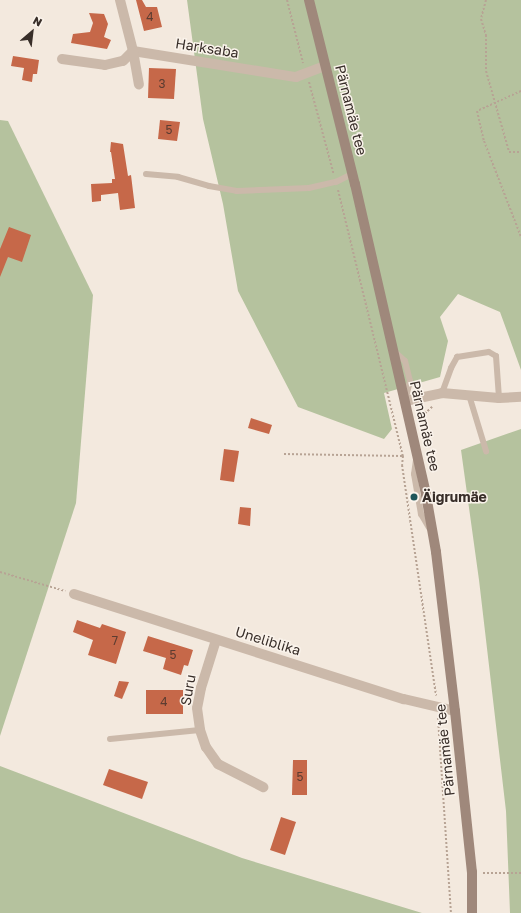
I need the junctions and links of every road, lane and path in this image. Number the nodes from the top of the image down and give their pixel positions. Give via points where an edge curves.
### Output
1 (120, 0) edge
2 (287, 0) edge
3 (309, 0) edge
4 (486, 0) edge
5 (133, 51) junction
6 (62, 59) dead end
7 (325, 66) junction
8 (306, 74) junction
9 (140, 84) dead end
10 (521, 91) edge
11 (495, 102) junction
12 (521, 152) edge
13 (146, 174) dead end
14 (352, 174) junction
15 (336, 182) junction
16 (521, 237) edge
17 (442, 393) junction
18 (469, 395) junction
19 (521, 397) edge
20 (499, 398) junction
21 (405, 401) junction
22 (433, 406) dead end
23 (411, 424) junction
24 (396, 427) junction
25 (486, 451) dead end
26 (284, 454) dead end
27 (418, 455) junction
28 (403, 456) junction
29 (0, 572) edge
30 (74, 594) joint
31 (216, 640) junction
32 (437, 706) junction
33 (455, 711) junction
34 (200, 730) junction
35 (110, 739) dead end
36 (263, 787) dead end
37 (472, 872) junction
38 (521, 873) edge
39 (451, 913) edge
40 (472, 913) edge

1 - 5 street
2 - 8 path
3 - 7 main road, Pärnamäe tee
4 - 11 path via 481,18 486,35 486,71
5 - 6 street via 123,61 105,65
5 - 8 street, Harksaba via 296,77
5 - 9 street
7 - 8 street, Harksaba
7 - 14 main road, Pärnamäe tee
8 - 15 path
10 - 11 path
11 - 12 path via 509,152
11 - 16 path via 477,111 484,141
13 - 15 lane via 178,178 236,191 309,188
14 - 15 lane
14 - 21 main road, Pärnamäe tee
15 - 24 path
17 - 18 street
17 - 20 lane via 457,357 489,352 496,356
17 - 21 street
18 - 20 street
18 - 25 lane
19 - 20 street
21 - 23 main road, Pärnamäe tee
22 - 23 path
23 - 24 path
23 - 27 main road, Pärnamäe tee
24 - 28 path
26 - 28 path
27 - 28 path
27 - 33 main road, Pärnamäe tee via 433,534
28 - 32 path via 402,465
29 - 30 path
30 - 31 street, Uneliblika
31 - 32 street, Uneliblika via 404,699
31 - 34 street, Suru via 201,688 198,708
32 - 33 street, Uneliblika
32 - 39 path
33 - 37 main road, Pärnamäe tee
34 - 35 lane
34 - 36 street, Suru via 206,747 218,764
37 - 38 path
37 - 40 main road, Pärnamäe tee

